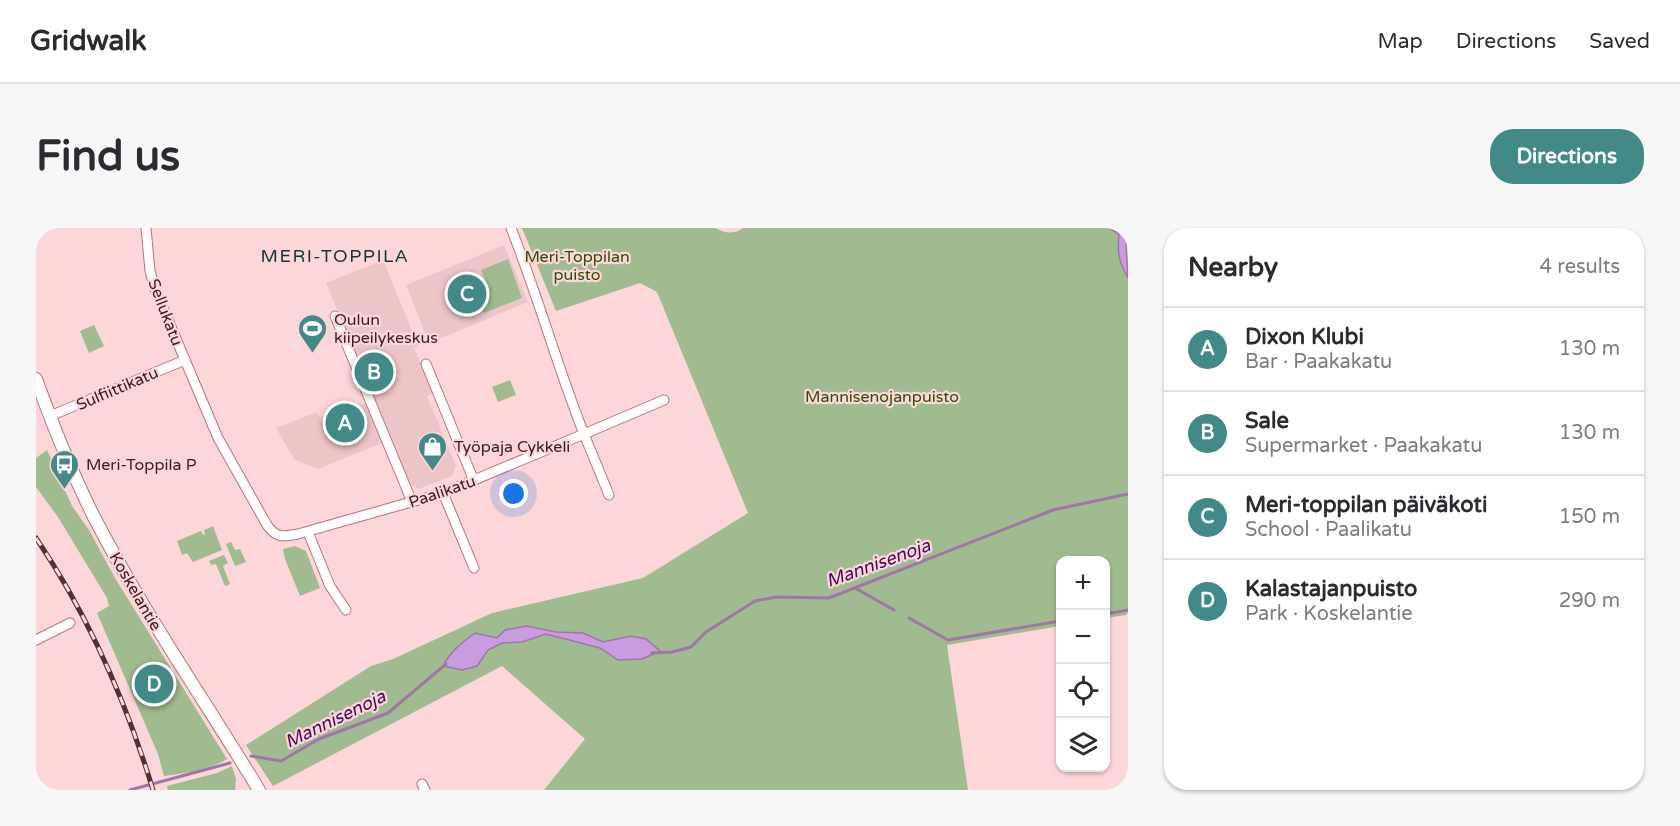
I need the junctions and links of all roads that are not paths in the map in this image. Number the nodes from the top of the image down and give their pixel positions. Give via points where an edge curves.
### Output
1 (147, 228) edge
2 (510, 228) edge
3 (335, 316) dead end
4 (185, 360) junction
5 (426, 364) dead end
6 (36, 379) edge
7 (664, 400) dead end
8 (50, 416) junction
9 (584, 434) junction
10 (474, 481) junction
11 (443, 493) junction
12 (609, 495) dead end
13 (412, 502) junction
14 (308, 532) junction
15 (474, 568) dead end
16 (346, 610) dead end
17 (70, 623) dead end
18 (36, 640) edge
19 (259, 790) edge

1 - 4 street, Sellukatu via 155,289
2 - 9 street
3 - 13 street
4 - 8 street, Sulfiittikatu
4 - 14 street, Paalikatu via 218,438 267,525 276,536
5 - 10 street
6 - 8 main road, Koskelantie
7 - 9 street, Paalikatu
8 - 19 main road, Koskelantie via 112,551
9 - 10 street, Paalikatu
9 - 12 street
10 - 11 street, Paalikatu
11 - 13 street, Paalikatu
11 - 15 street
13 - 14 street, Paalikatu
14 - 16 street via 330,586
17 - 18 street

